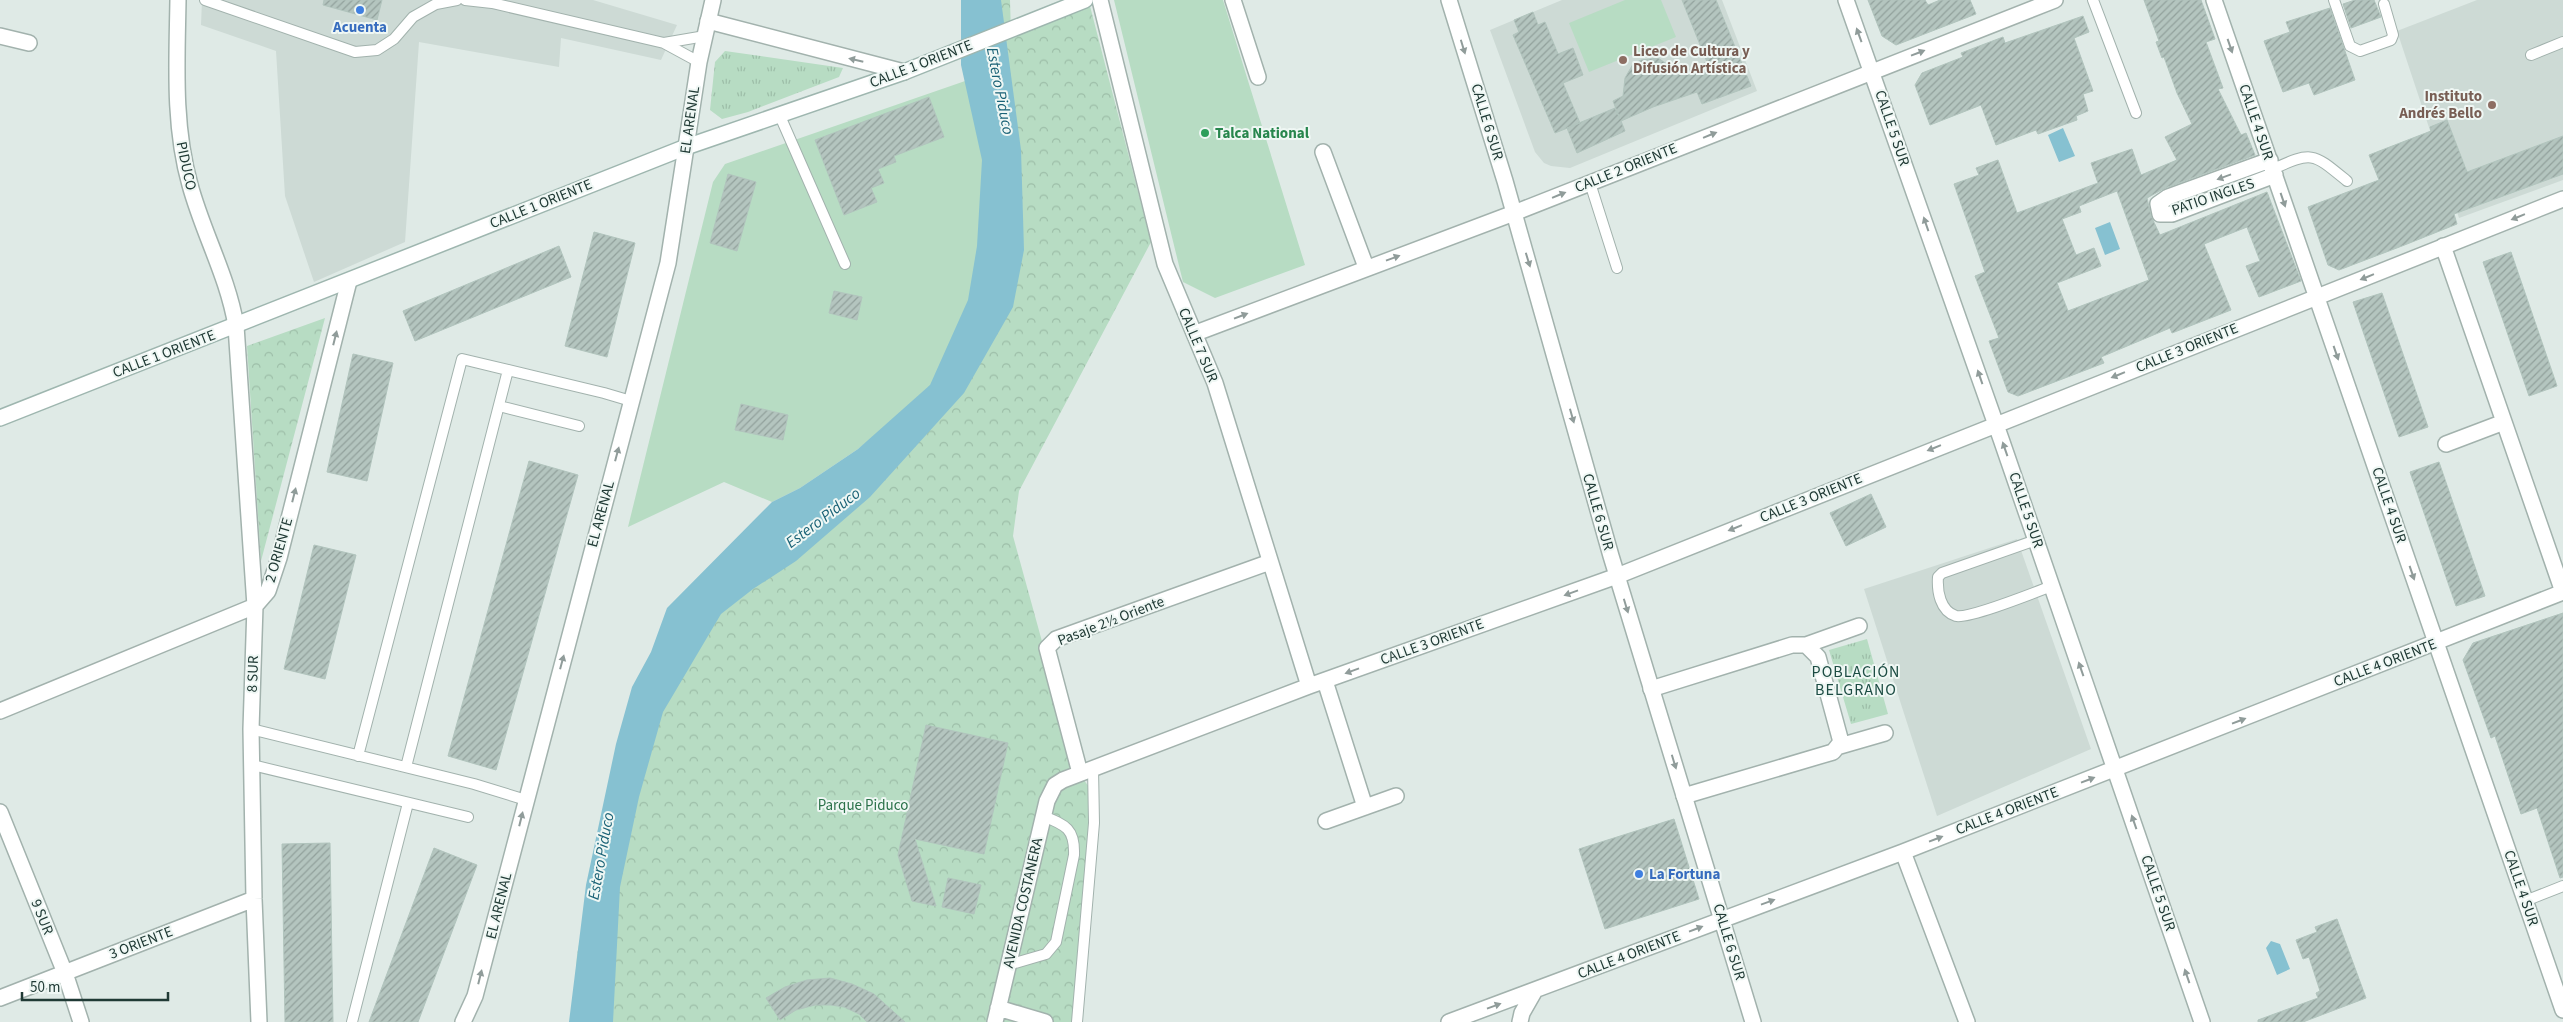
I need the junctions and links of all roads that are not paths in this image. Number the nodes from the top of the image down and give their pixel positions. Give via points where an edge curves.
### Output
1 (178, 0) edge
2 (205, 0) edge
3 (457, 0) edge
4 (465, 0) edge
5 (713, 0) edge
6 (1085, 0) edge
7 (1100, 0) edge
8 (1233, 0) edge
9 (1449, 0) edge
10 (1846, 0) edge
11 (2094, 0) edge
12 (2214, 0) edge
13 (2334, 0) edge
14 (2049, 1) edge
15 (2384, 4) dead end
16 (706, 28) junction
17 (0, 36) edge
18 (2563, 42) edge
19 (29, 43) dead end
20 (664, 43) junction
21 (2531, 55) dead end
22 (699, 62) junction
23 (1872, 70) junction
24 (904, 72) junction
25 (1258, 77) dead end
26 (2136, 113) dead end
27 (780, 116) junction
28 (686, 147) junction
29 (1323, 152) dead end
30 (2272, 168) junction
31 (2347, 181) dead end
32 (1590, 183) junction
33 (2563, 199) edge
34 (1514, 213) junction
35 (2443, 246) junction
36 (845, 264) dead end
37 (1366, 267) junction
38 (1617, 268) dead end
39 (349, 281) junction
40 (2316, 296) junction
41 (236, 326) junction
42 (1196, 333) junction
43 (508, 370) junction
44 (631, 402) junction
45 (499, 406) junction
46 (0, 418) edge
47 (2504, 422) junction
48 (1996, 424) junction
49 (579, 426) dead end
50 (2446, 444) dead end
51 (2036, 540) junction
52 (1270, 562) junction
53 (1617, 576) junction
54 (2052, 586) junction
55 (2563, 592) edge
56 (255, 606) junction
57 (1858, 626) dead end
58 (2436, 643) junction
59 (1806, 644) junction
60 (1325, 681) junction
61 (1309, 686) junction
62 (1651, 689) junction
63 (0, 711) edge
64 (251, 729) junction
65 (1885, 733) dead end
66 (1840, 746) junction
67 (358, 756) junction
68 (252, 764) junction
69 (406, 767) junction
70 (2116, 769) junction
71 (1087, 771) junction
72 (1054, 786) joint
73 (1396, 796) dead end
74 (1684, 796) junction
75 (526, 800) junction
76 (408, 803) junction
77 (1365, 807) junction
78 (0, 812) edge
79 (1043, 816) junction
80 (468, 817) dead end
81 (1326, 822) dead end
82 (1903, 852) junction
83 (2563, 886) edge
84 (254, 899) junction
85 (2525, 901) junction
86 (1722, 919) junction
87 (1008, 965) junction
88 (65, 973) junction
89 (1534, 992) junction
90 (0, 998) edge
91 (2563, 1010) edge
92 (997, 1015) edge
93 (81, 1022) edge
94 (260, 1022) edge
95 (352, 1022) edge
96 (463, 1022) edge
97 (1044, 1022) edge
98 (1077, 1022) edge
99 (1449, 1022) edge
100 (1520, 1022) edge
101 (1754, 1022) edge
102 (1967, 1022) edge
103 (2202, 1022) edge

1 - 41 street, PIDUCO via 176,91 180,138 189,184 226,287
2 - 3 lane via 355,52 377,50 394,39 413,17 436,4
4 - 20 lane
5 - 16 street, EL ARENAL
6 - 24 street, CALLE 1 ORIENTE
7 - 42 street, CALLE 7 SUR via 1165,264
8 - 25 street
9 -> 34 street, CALLE 6 SUR
23 -> 10 street, CALLE 5 SUR
11 - 26 lane
12 -> 30 street, CALLE 4 SUR
13 - 15 lane via 2350,46 2360,51 2391,40 2393,36
23 -> 14 street, CALLE 2 ORIENTE
16 - 20 lane
16 - 22 street, EL ARENAL
24 -> 16 street
17 - 19 street
18 - 21 lane
20 - 22 lane
22 - 28 street, EL ARENAL
32 -> 23 street, CALLE 2 ORIENTE
48 -> 23 street, CALLE 5 SUR
24 - 27 street, CALLE 1 ORIENTE
27 - 28 street, CALLE 1 ORIENTE
27 - 36 lane
28 - 39 street, CALLE 1 ORIENTE
28 - 44 street, EL ARENAL via 668,263
29 - 37 street
30 -> 30 street, PATIO INGLES via 2168,197 2158,204 2160,214 2172,214
30 - 31 lane via 2310,156
30 -> 40 street, CALLE 4 SUR
34 -> 32 street, CALLE 2 ORIENTE
32 - 38 lane
33 -> 35 street, CALLE 3 ORIENTE
37 -> 34 street, CALLE 2 ORIENTE
34 -> 53 street, CALLE 6 SUR
35 -> 40 street, CALLE 3 ORIENTE
35 - 47 street
42 -> 37 street, CALLE 2 ORIENTE
39 - 41 street, CALLE 1 ORIENTE
56 -> 39 street, 2 ORIENTE via 268,591 279,558
40 -> 48 street, CALLE 3 ORIENTE
40 -> 58 street, CALLE 4 SUR
41 - 46 street, CALLE 1 ORIENTE
41 - 56 street, 8 SUR
42 - 52 street, CALLE 7 SUR via 1216,383
43 - 44 lane
43 - 45 lane
43 - 67 lane via 462,358
75 -> 44 street, EL ARENAL
45 - 49 lane
45 - 69 lane
47 - 50 street
47 - 55 street
51 -> 48 street, CALLE 5 SUR
48 -> 53 street, CALLE 3 ORIENTE
51 - 54 street, CALLE 5 SUR
51 - 54 lane via 1942,573 1937,587 1948,612 1964,616
52 - 61 street, CALLE 7 SUR
52 - 71 street, Pasaje 2½ Oriente via 1056,639 1048,648
53 -> 60 street, CALLE 3 ORIENTE
53 -> 62 street, CALLE 6 SUR
70 -> 54 street, CALLE 5 SUR
55 - 58 street, CALLE 4 ORIENTE
56 - 63 street
56 - 64 street, 8 SUR
57 - 59 street
70 -> 58 street, CALLE 4 ORIENTE
58 - 85 street, CALLE 4 SUR
59 - 62 street via 1792,645
59 - 66 street via 1818,657
60 - 61 street, CALLE 3 ORIENTE
60 - 77 street
61 - 71 street, CALLE 3 ORIENTE
62 -> 74 street, CALLE 6 SUR
64 - 67 lane
64 - 68 street, 8 SUR
65 - 66 street
66 - 74 street via 1833,752
67 - 69 lane
68 - 76 lane
68 - 84 street, 8 SUR
69 - 75 lane
82 -> 70 street, CALLE 4 ORIENTE
103 -> 70 street, CALLE 5 SUR
71 - 72 street, CALLE 3 ORIENTE
71 - 98 lane via 1094,823
72 - 79 street, AVENIDA COSTANERA
73 - 77 street
74 - 86 street, CALLE 6 SUR
96 -> 75 street, EL ARENAL via 476,996
76 - 80 lane
76 - 95 lane
77 - 81 street
78 - 88 street, 9 SUR
79 - 87 street, AVENIDA COSTANERA
79 - 87 lane via 1066,827 1074,841 1056,942 1046,954
86 -> 82 street, CALLE 4 ORIENTE
82 - 102 street
83 - 85 lane
84 - 88 street, 3 ORIENTE
84 - 94 street, 8 SUR
85 - 91 street, CALLE 4 SUR
89 -> 86 street, CALLE 4 ORIENTE
86 - 101 street, CALLE 6 SUR
87 - 92 street, AVENIDA COSTANERA
88 - 90 street, 3 ORIENTE
88 - 93 street, 9 SUR
99 -> 89 street, CALLE 4 ORIENTE
89 - 100 street
92 - 97 street

